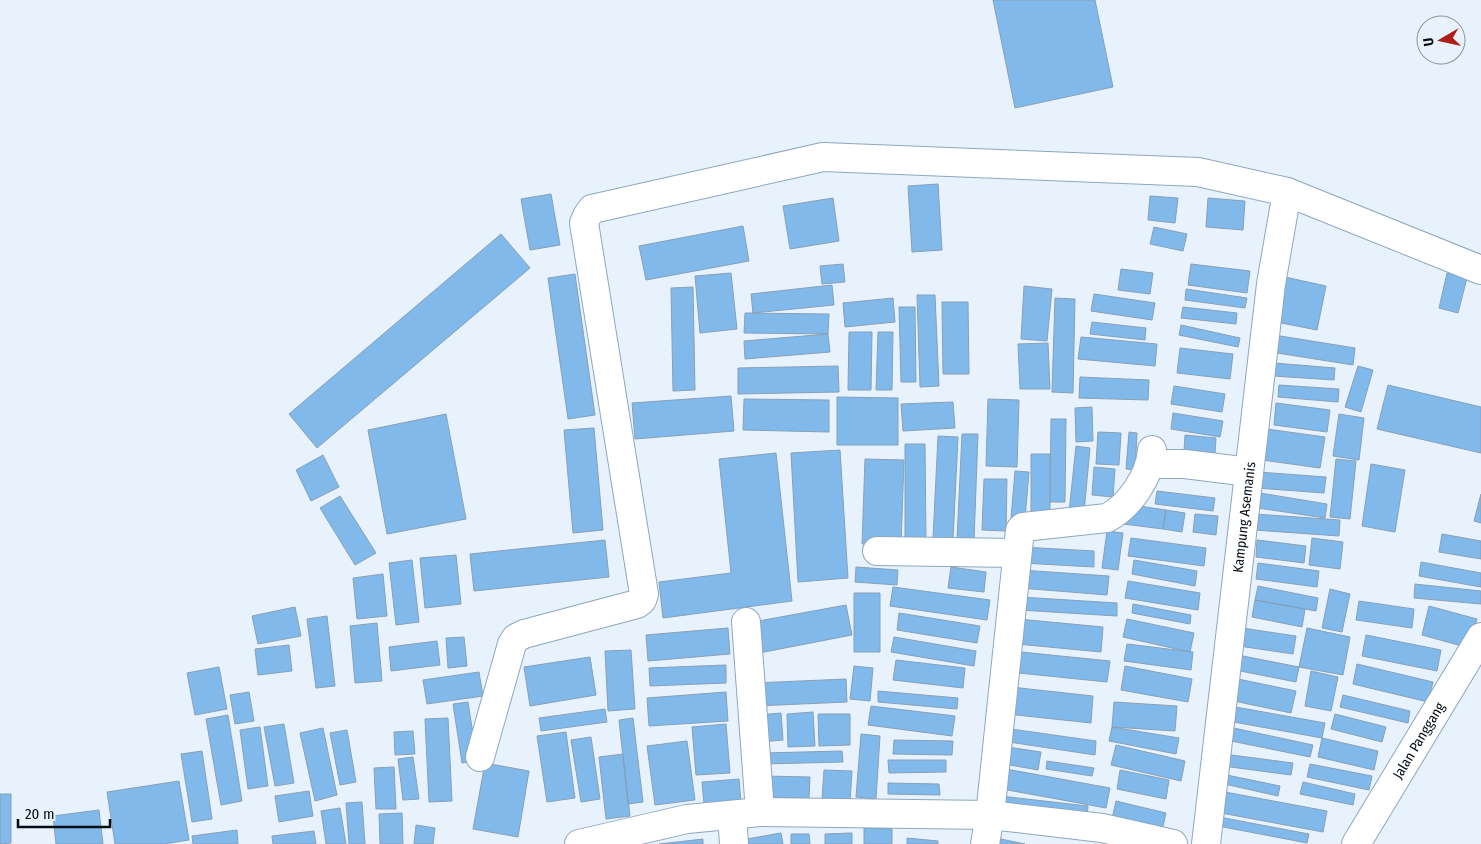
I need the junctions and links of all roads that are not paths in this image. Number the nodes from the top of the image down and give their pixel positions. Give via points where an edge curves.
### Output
1 (1286, 192) junction
2 (1481, 270) edge
3 (1249, 472) junction
4 (877, 551) dead end
5 (1017, 553) junction
6 (746, 622) dead end
7 (1481, 636) edge
8 (480, 757) dead end
9 (760, 812) junction
10 (732, 815) junction
11 (990, 815) junction
12 (579, 844) edge
13 (734, 844) edge
14 (985, 844) edge
15 (1173, 844) edge
16 (1206, 844) edge
17 (1356, 844) edge

1 - 2 street
1 - 3 street, Kampung Asemanis via 1271,284
1 - 8 street via 1198,172 823,157 592,209 584,223 644,594 637,604 516,638
3 - 5 street via 1151,457 1136,491 1114,514 1107,518 1023,527
3 - 16 street, Kampung Asemanis
4 - 5 street
5 - 11 street
6 - 9 street
7 - 17 street, Jalan Panggang
9 - 10 street
9 - 11 street
10 - 12 street via 687,819
10 - 13 street
11 - 14 street
11 - 15 street via 1102,828

